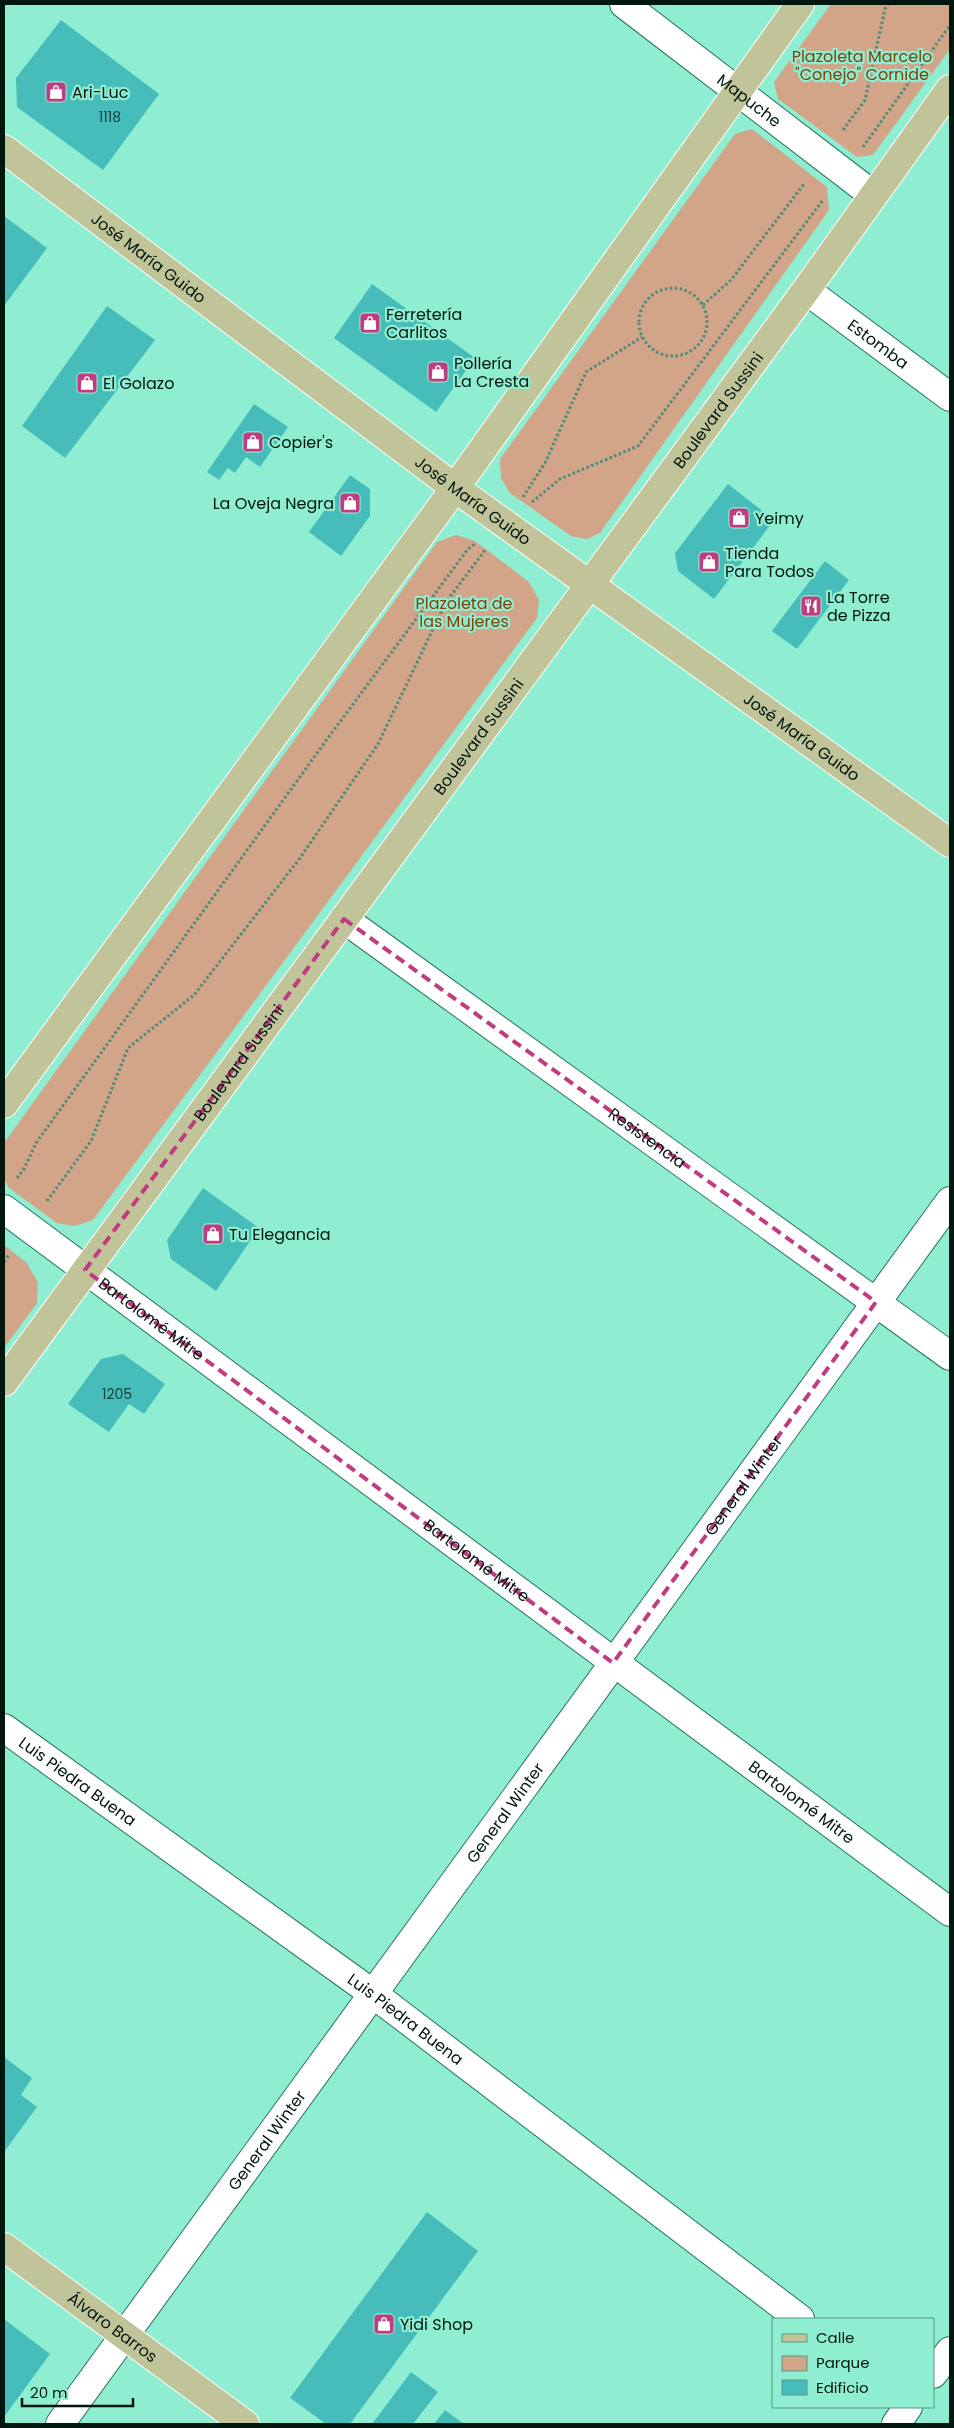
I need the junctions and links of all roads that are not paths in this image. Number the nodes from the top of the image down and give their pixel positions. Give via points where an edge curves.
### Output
1 (624, 4) edge
2 (800, 4) edge
3 (738, 89) junction
4 (950, 89) edge
5 (4, 149) edge
6 (874, 195) junction
7 (806, 290) junction
8 (950, 397) edge
9 (455, 488) junction
10 (589, 583) junction
11 (950, 843) edge
12 (344, 919) junction
13 (4, 1104) edge
14 (950, 1201) edge
15 (4, 1209) edge
16 (85, 1270) junction
17 (876, 1302) junction
18 (950, 1356) edge
19 (4, 1382) edge
20 (613, 1663) junction
21 (4, 1728) edge
22 (950, 1912) edge
23 (372, 1993) junction
24 (4, 2247) edge
25 (799, 2318) edge
26 (124, 2334) junction
27 (950, 2351) edge
28 (934, 2373) edge
29 (907, 2408) edge
30 (60, 2424) edge
31 (245, 2424) edge
32 (896, 2424) edge

1 - 3 street, Mapuche
2 - 3 main road
3 - 6 street, Mapuche
3 - 9 main road
4 - 6 main road, Boulevard Sussini
5 - 9 main road, José María Guido
6 - 7 main road, Boulevard Sussini
7 - 8 street, Estomba
7 - 10 main road, Boulevard Sussini
9 - 10 main road, José María Guido
9 - 13 main road
10 - 11 main road, José María Guido
10 - 12 main road, Boulevard Sussini
12 - 16 main road, Boulevard Sussini
12 - 17 street, Resistencia
14 - 17 street, General Winter
15 - 16 street, Bartolomé Mitre
16 - 19 main road, Boulevard Sussini
16 - 20 street, Bartolomé Mitre
17 - 18 street, Resistencia
17 - 20 street, General Winter
20 - 22 street, Bartolomé Mitre
20 - 23 street, General Winter
21 - 23 street, Luis Piedra Buena
23 - 25 street, Luis Piedra Buena
23 - 26 street, General Winter
24 - 26 main road, Álvaro Barros
26 - 30 street, General Winter
26 - 31 main road, Álvaro Barros
27 - 28 street
29 - 32 street

